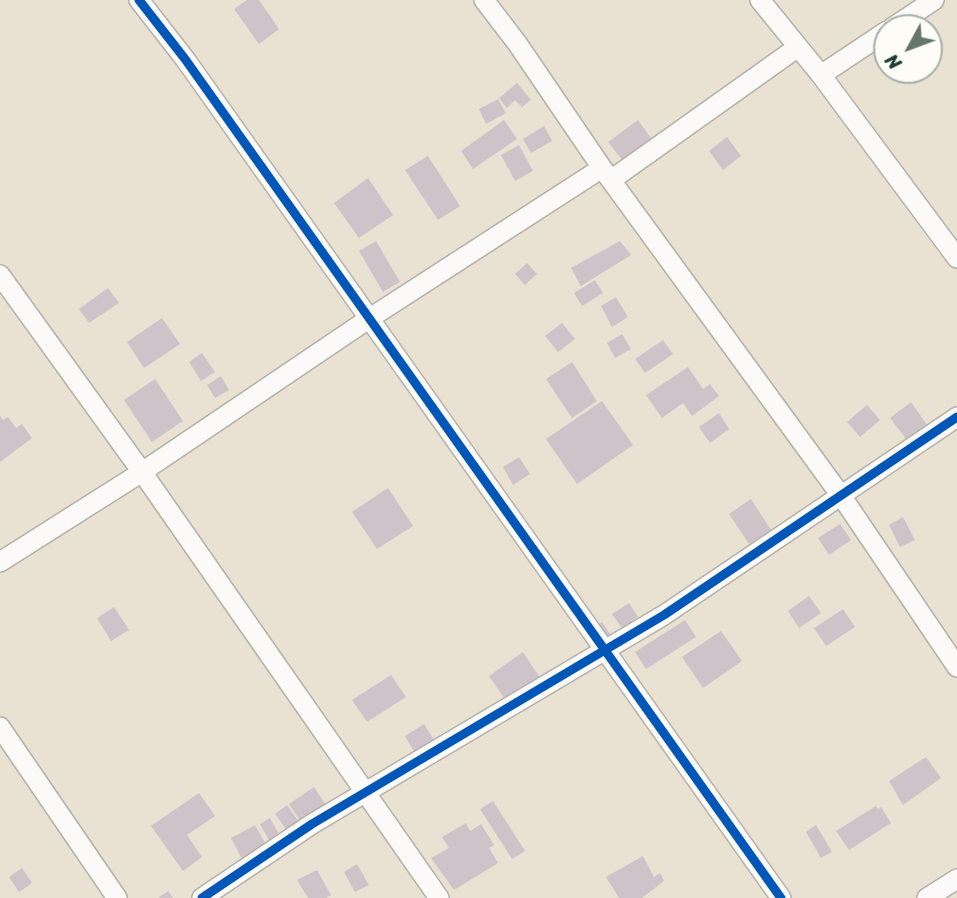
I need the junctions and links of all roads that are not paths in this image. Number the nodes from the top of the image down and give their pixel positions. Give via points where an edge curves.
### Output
1 (139, 0) edge
2 (484, 0) edge
3 (760, 0) edge
4 (933, 0) edge
5 (912, 14) edge
6 (873, 40) edge
7 (798, 47) junction
8 (821, 75) junction
9 (606, 174) junction
10 (957, 258) edge
11 (0, 275) edge
12 (370, 318) junction
13 (957, 417) edge
14 (142, 472) junction
15 (842, 497) junction
16 (0, 562) edge
17 (605, 651) junction
18 (957, 667) edge
19 (0, 727) edge
20 (367, 792) junction
21 (957, 879) edge
22 (117, 898) edge
23 (202, 898) edge
24 (439, 898) edge
25 (781, 898) edge
26 (927, 898) edge

1 - 12 street
2 - 9 street
3 - 7 street
4 - 5 street
6 - 8 street
7 - 8 street
7 - 9 street
8 - 10 street
9 - 12 street
9 - 15 street
11 - 14 street
12 - 14 street
12 - 17 street
13 - 15 street
14 - 16 street
14 - 20 street
15 - 17 street
15 - 18 street
17 - 20 street
17 - 25 street
19 - 22 street
20 - 23 street
20 - 24 street
21 - 26 street

